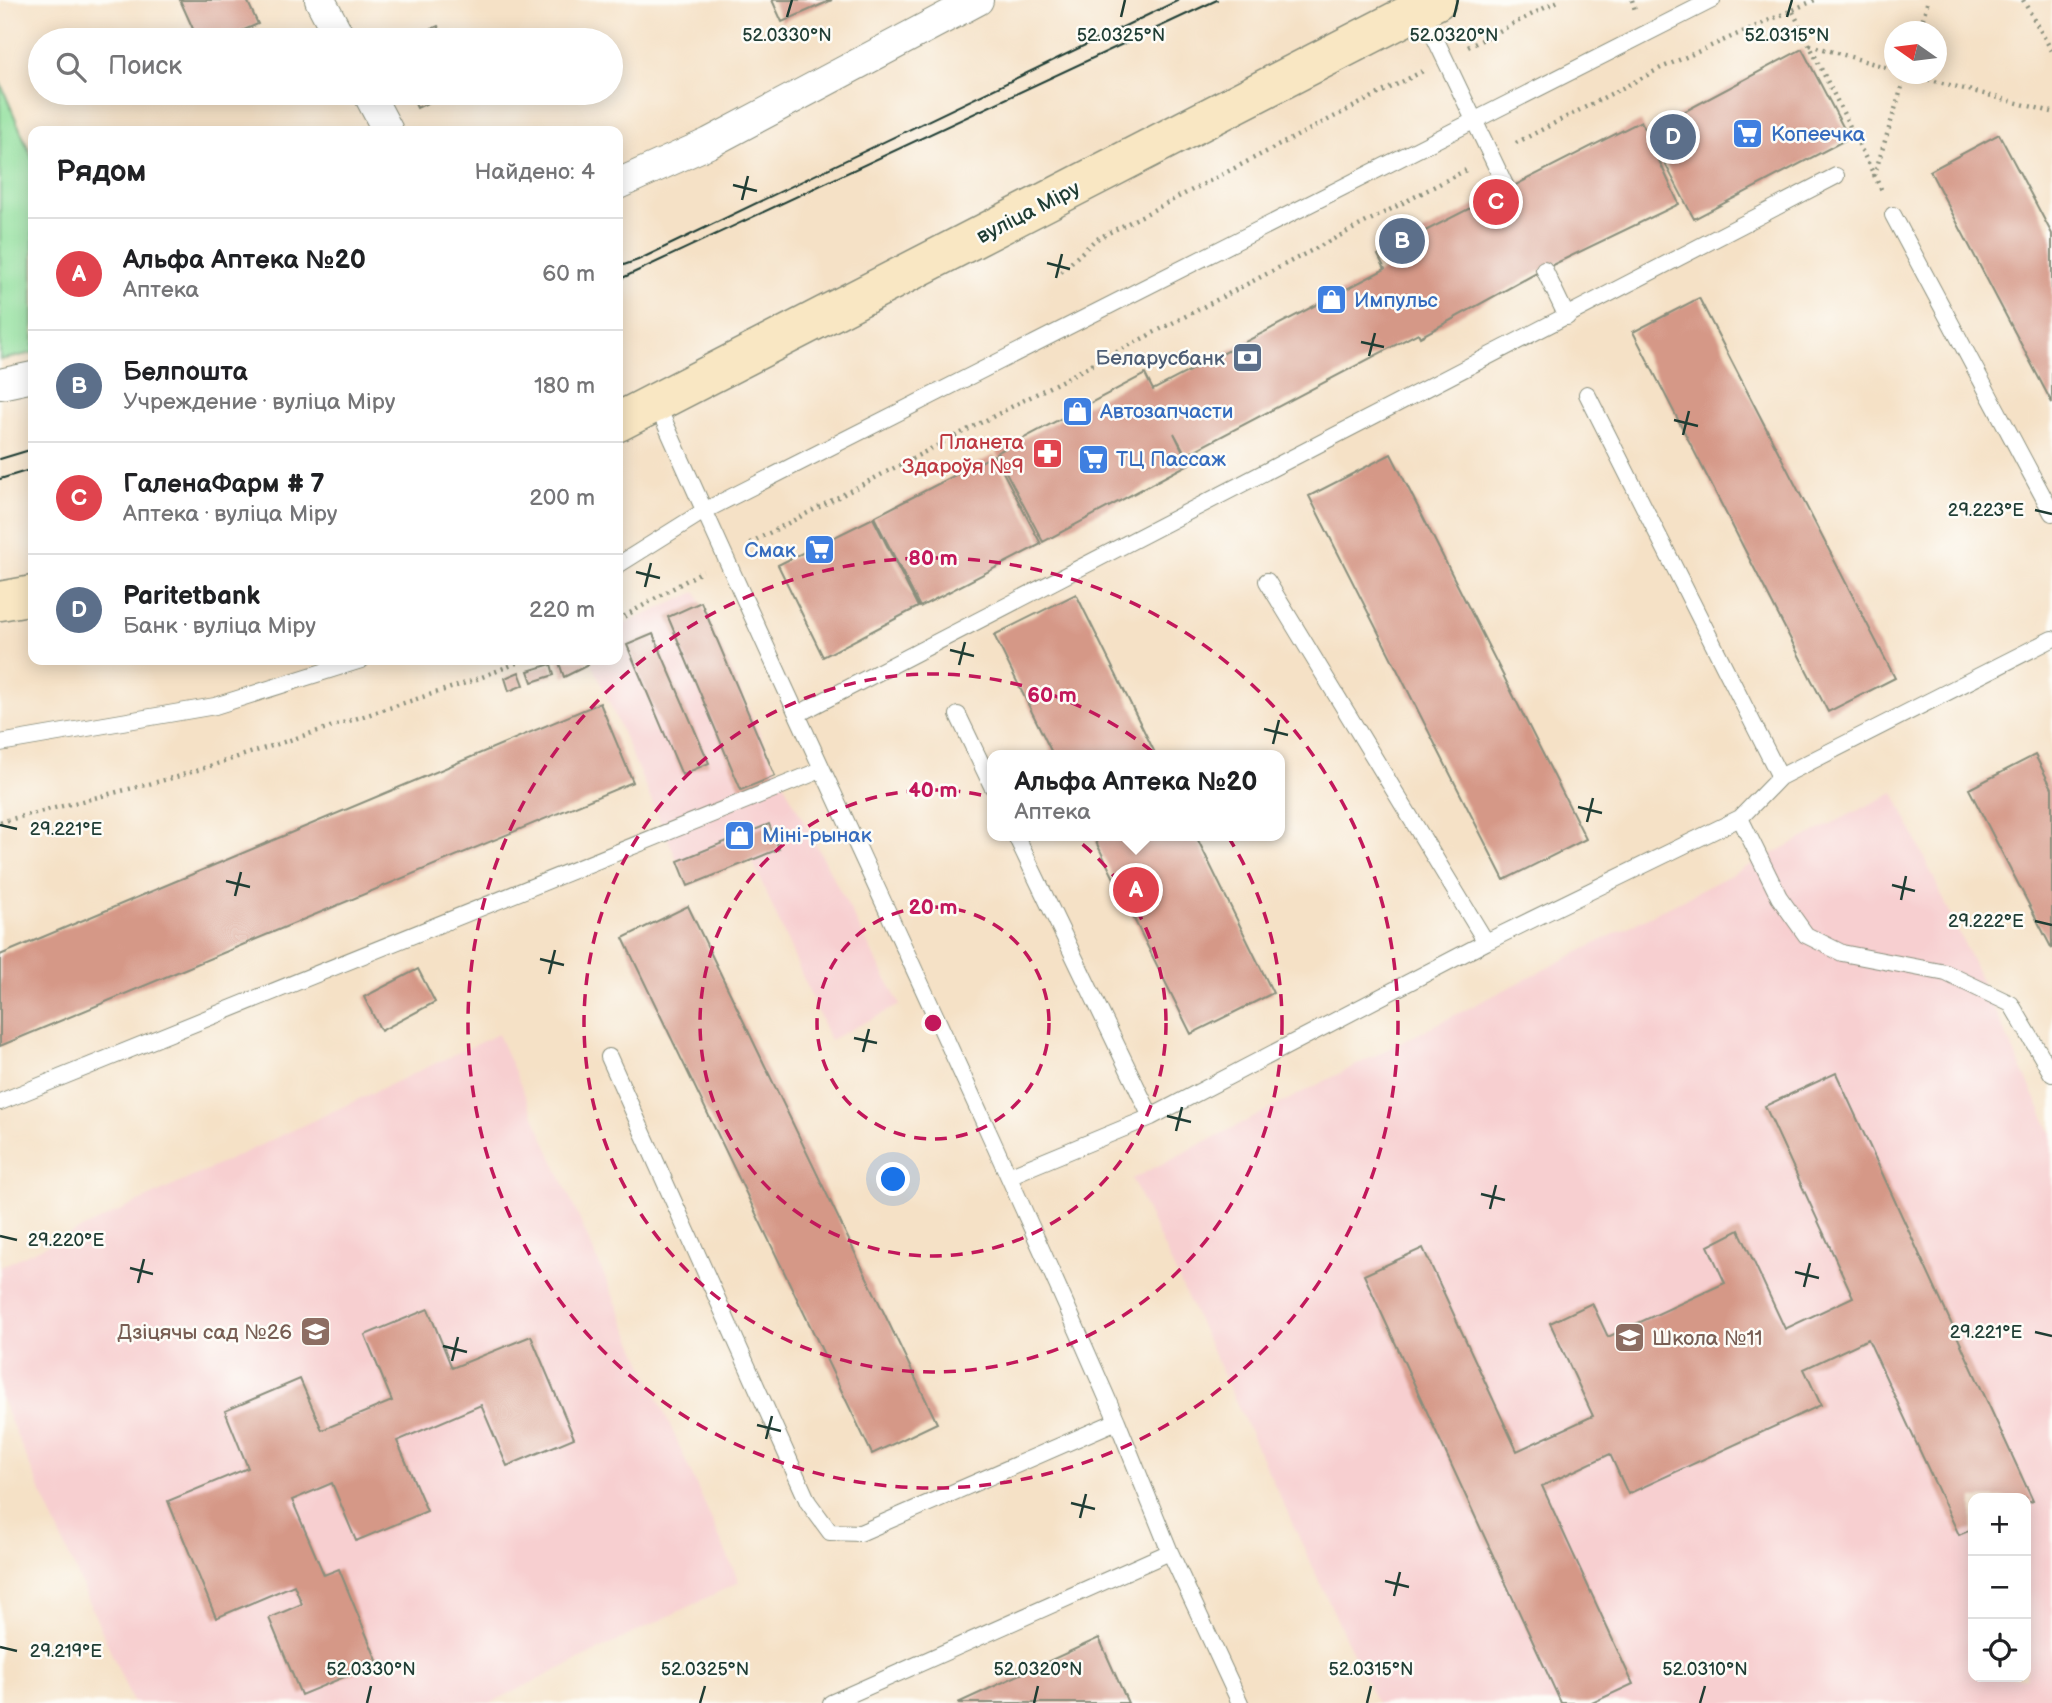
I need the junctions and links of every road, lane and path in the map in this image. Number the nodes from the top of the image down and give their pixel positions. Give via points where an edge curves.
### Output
1 (320, 0) edge
2 (978, 0) edge
3 (1560, 0) edge
4 (1712, 0) edge
5 (1815, 0) edge
6 (1928, 0) edge
7 (2023, 0) edge
8 (1429, 4) edge
9 (1793, 12) junction
10 (1922, 21) edge
11 (335, 28) edge
12 (1809, 44) junction
13 (2052, 51) edge
14 (1445, 59) junction
15 (1884, 66) edge
16 (1904, 84) edge
17 (1945, 84) edge
18 (374, 105) edge
19 (2052, 112) edge
20 (1474, 121) junction
21 (385, 126) edge
22 (1491, 157) junction
23 (1836, 176) dead end
24 (1874, 176) junction
25 (623, 182) edge
26 (1506, 187) dead end
27 (1893, 215) joint
28 (1544, 270) dead end
29 (1061, 272) dead end
30 (1567, 317) junction
31 (28, 378) edge
32 (0, 384) edge
33 (1587, 394) dead end
34 (657, 405) junction
35 (623, 420) edge
36 (704, 511) junction
37 (2052, 513) edge
38 (727, 557) junction
39 (623, 562) edge
40 (1267, 581) dead end
41 (28, 596) edge
42 (0, 601) edge
43 (623, 617) edge
44 (2052, 639) edge
45 (345, 665) edge
46 (512, 665) edge
47 (798, 714) junction
48 (958, 715) dead end
49 (0, 743) edge
50 (821, 770) junction
51 (987, 776) edge
52 (1780, 777) junction
53 (1740, 818) junction
54 (0, 822) edge
55 (1018, 841) edge
56 (1486, 942) junction
57 (609, 1057) dead end
58 (2052, 1074) edge
59 (0, 1102) edge
60 (1151, 1116) junction
61 (1011, 1175) junction
62 (1116, 1421) junction
63 (1170, 1552) junction
64 (831, 1703) edge
65 (1240, 1703) edge

1 - 11 street
2 - 25 street via 709,143
3 - 14 path
4 - 20 lane
5 - 9 path
6 - 10 path
7 - 13 path
8 - 14 lane
8 - 34 main road, вуліца Міру
9 - 12 path
9 - 22 path via 1661,68
12 - 15 path
12 - 24 path
14 - 20 lane
14 - 29 path via 1095,240
16 - 24 path
17 - 19 path
18 - 21 street
20 - 22 lane
20 - 36 lane
22 - 26 lane
22 - 38 path
23 - 30 lane
24 - 27 path
27 - 37 lane
28 - 30 lane
30 - 47 lane
31 - 32 street
33 - 52 lane
34 - 35 main road, вуліца Міру
34 - 36 lane
36 - 38 lane
36 - 39 lane
38 - 43 path
38 - 47 lane
40 - 56 lane
41 - 42 main road
44 - 52 lane
45 - 49 lane via 215,706
46 - 54 path via 176,777
47 - 50 lane
48 - 51 lane
50 - 59 lane
50 - 61 lane
52 - 53 lane
53 - 56 lane
53 - 58 lane via 1779,897 1806,934 1842,953 1946,973 2011,1004
55 - 60 lane
56 - 60 lane
57 - 62 lane via 808,1502 830,1532 860,1533
60 - 61 lane
61 - 62 lane
62 - 63 lane
63 - 64 lane
63 - 65 lane

